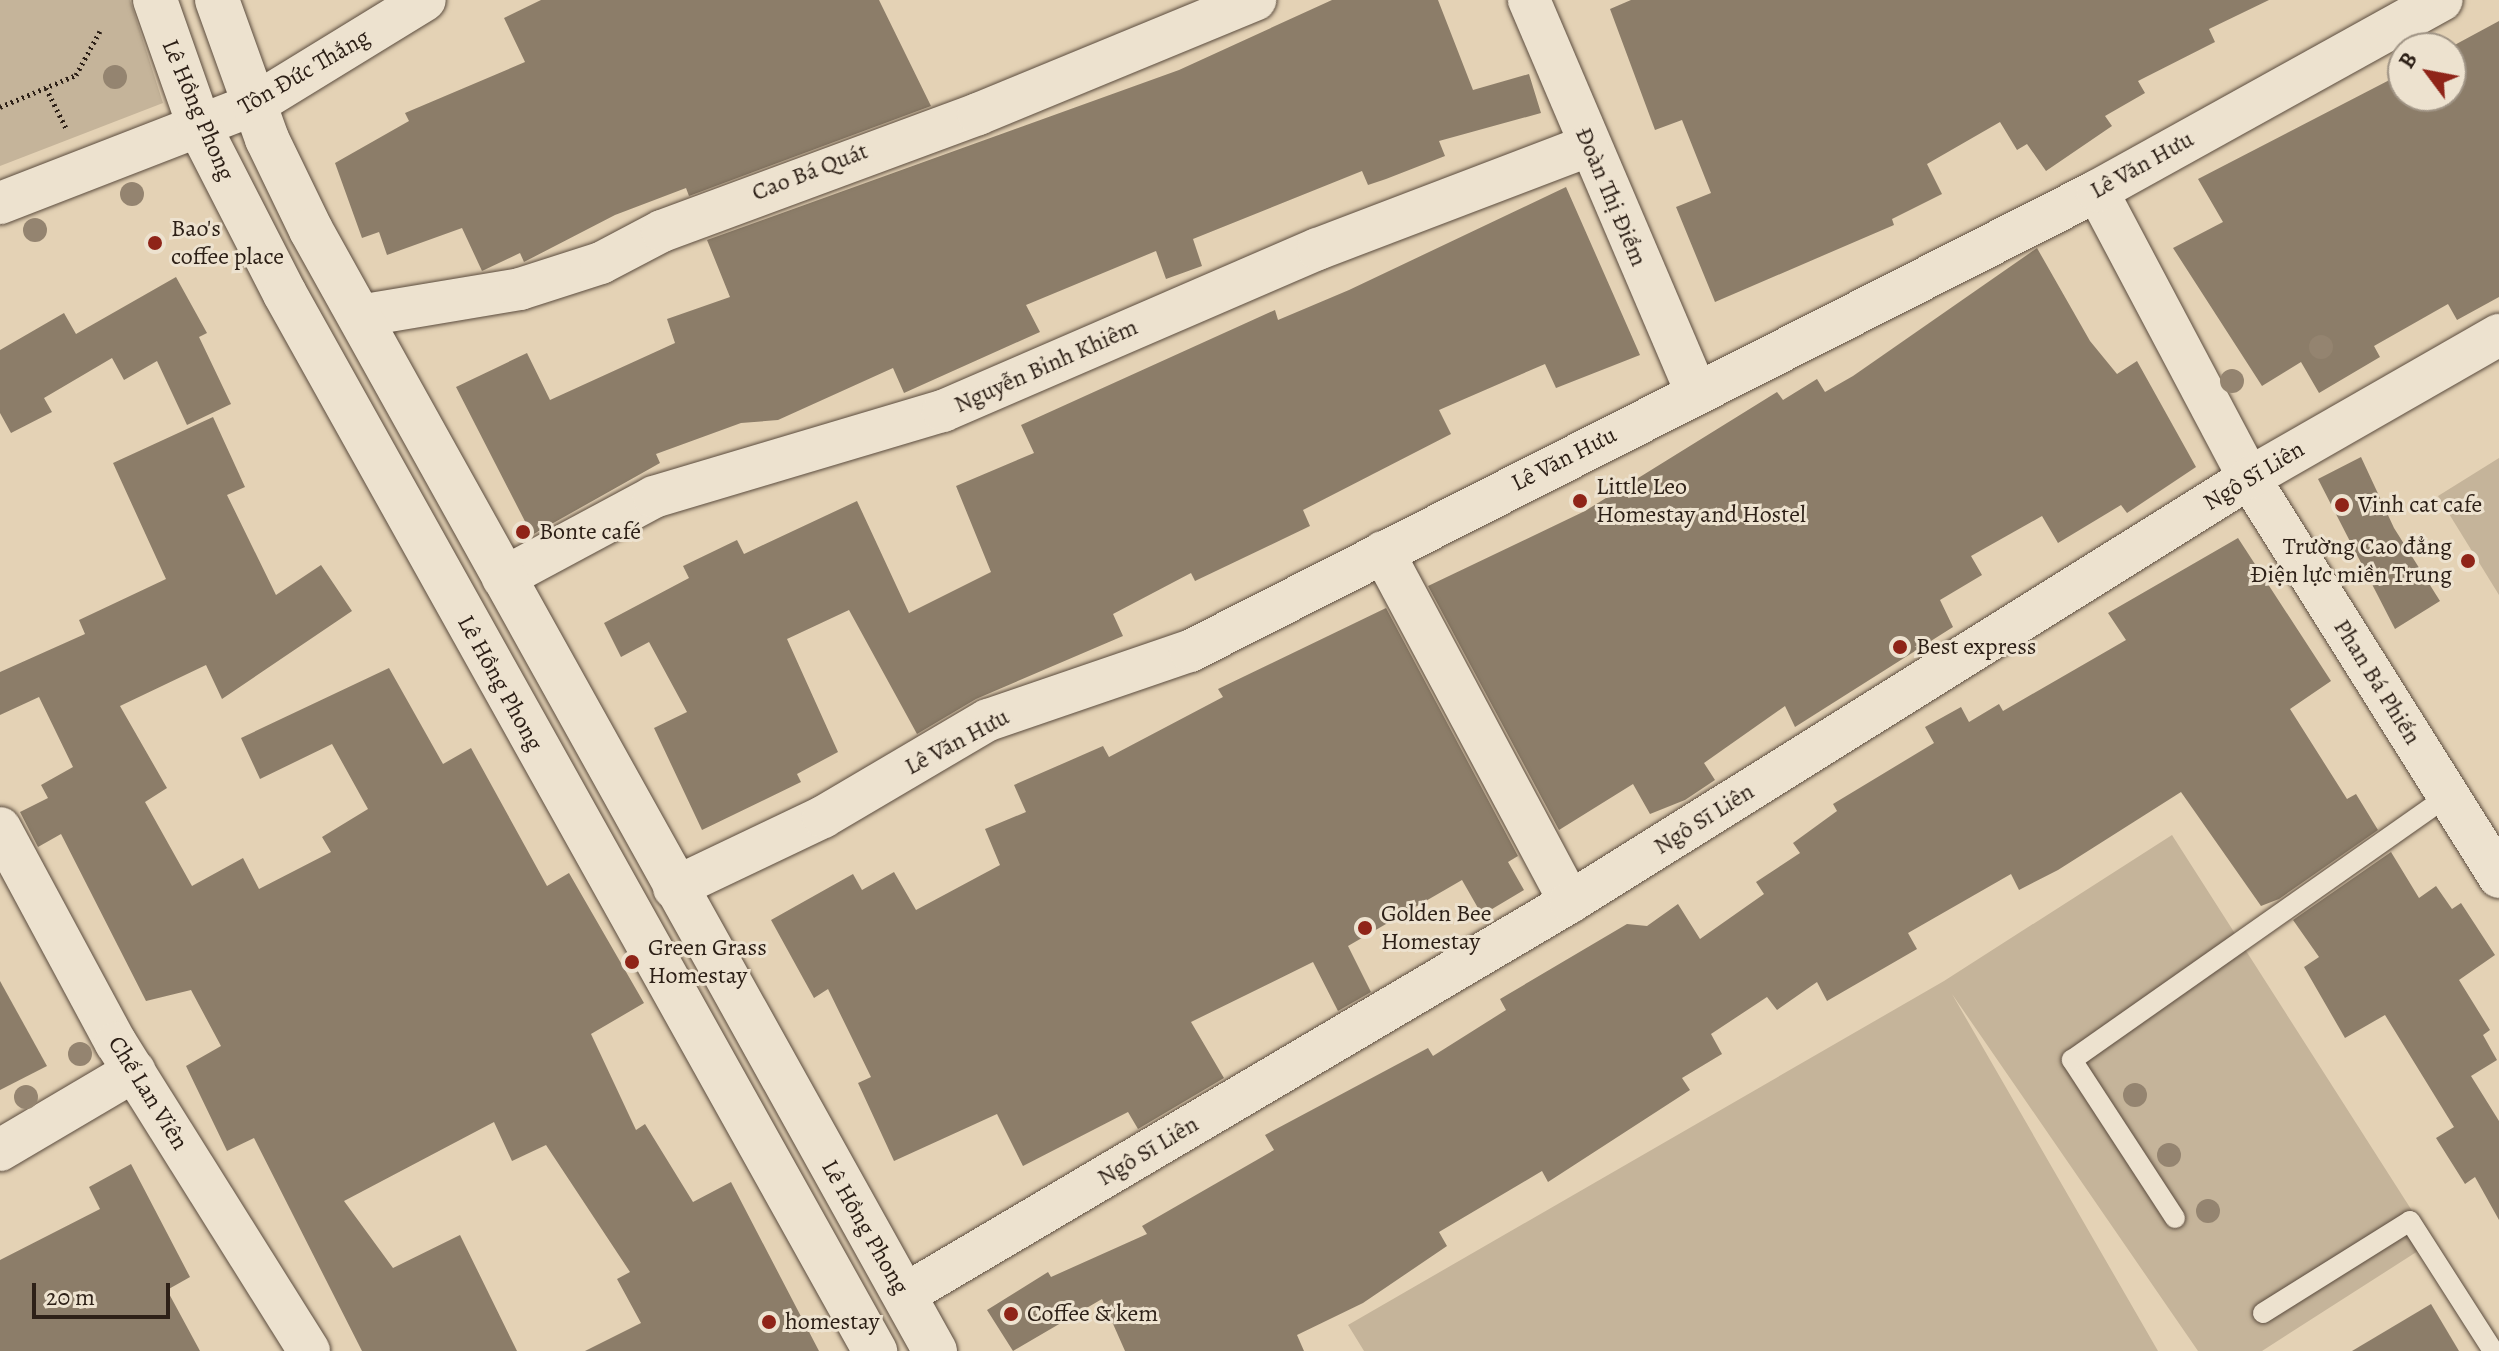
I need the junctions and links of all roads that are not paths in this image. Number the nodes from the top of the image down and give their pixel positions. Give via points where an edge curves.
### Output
1 (155, 0) edge
2 (217, 0) edge
3 (425, 0) edge
4 (1255, 0) edge
5 (2442, 0) edge
6 (1532, 1) edge
7 (255, 104) junction
8 (200, 128) junction
9 (1588, 146) junction
10 (2097, 191) junction
11 (0, 203) edge
12 (359, 316) junction
13 (2499, 335) edge
14 (1696, 392) junction
15 (2249, 478) junction
16 (1383, 552) junction
17 (503, 578) junction
18 (2448, 796) junction
19 (0, 828) edge
20 (2499, 877) edge
21 (674, 888) junction
22 (1570, 902) junction
23 (134, 1071) junction
24 (0, 1150) edge
25 (2175, 1218) dead end
26 (904, 1295) junction
27 (2263, 1313) dead end
28 (309, 1351) edge
29 (875, 1351) edge
30 (935, 1351) edge
31 (2493, 1351) edge

1 - 8 street, Lê Hồng Phong
2 - 7 street, Lê Hồng Phong
3 - 7 street, Tôn Đức Thắng
4 - 12 street, Cao Bá Quát via 978,114 676,225 601,263 520,289
5 - 10 street, Lê Văn Hưu
6 - 9 street, Đoàn Thị Điểm
7 - 8 street, Tôn Đức Thắng
7 - 12 street, Lê Hồng Phong
8 - 11 street, Tôn Đức Thắng
8 - 29 street, Lê Hồng Phong via 395,495
9 - 14 street, Đoàn Thị Điểm
9 - 17 street, Nguyễn Bỉnh Khiêm via 1318,249 943,411 654,497
10 - 14 street, Lê Văn Hưu
10 - 15 street, Phan Bá Phiến
12 - 17 street, Lê Hồng Phong
13 - 15 street, Ngô Sĩ Liên
14 - 16 street, Lê Văn Hưu
15 - 18 street, Phan Bá Phiến
15 - 22 street, Ngô Sĩ Liên
16 - 21 street, Lê Văn Hưu via 1190,651 988,720 823,817
16 - 22 street
17 - 21 street, Lê Hồng Phong
18 - 20 street, Phan Bá Phiến
18 - 25 lane via 2072,1060
19 - 23 street, Chế Lan Viên
21 - 26 street, Lê Hồng Phong
22 - 26 street, Ngô Sĩ Liên
23 - 24 street
23 - 28 street, Chế Lan Viên
26 - 30 street, Lê Hồng Phong
27 - 31 lane via 2410,1221

